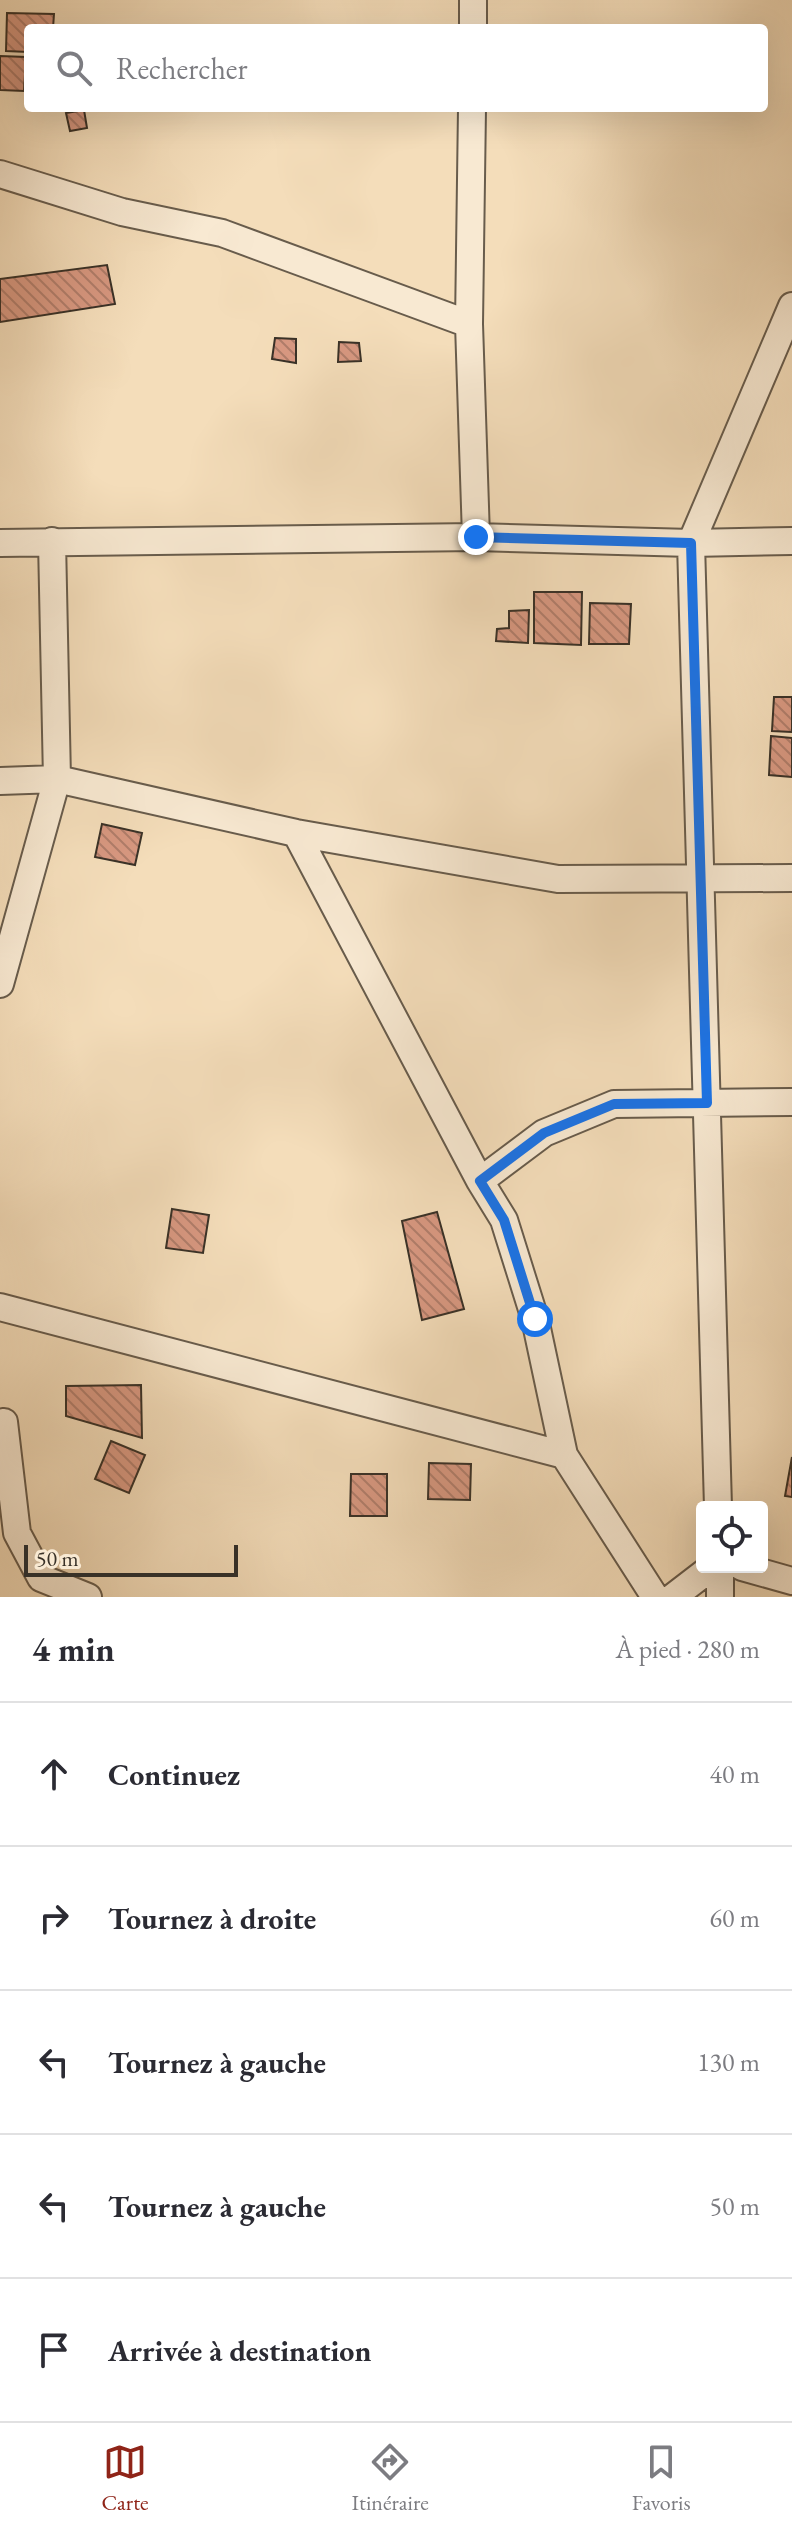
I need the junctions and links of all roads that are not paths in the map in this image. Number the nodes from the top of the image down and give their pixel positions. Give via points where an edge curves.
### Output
1 (473, 0) edge
2 (473, 24) edge
3 (472, 112) edge
4 (0, 174) edge
5 (792, 306) edge
6 (469, 324) junction
7 (476, 537) junction
8 (52, 541) junction
9 (792, 541) edge
10 (0, 543) edge
11 (691, 543) junction
12 (57, 779) junction
13 (0, 781) edge
14 (296, 833) junction
15 (701, 878) junction
16 (792, 878) edge
17 (0, 984) edge
18 (792, 1102) edge
19 (707, 1103) junction
20 (480, 1181) junction
21 (0, 1307) edge
22 (4, 1422) dead end
23 (564, 1455) junction
24 (718, 1501) edge
25 (704, 1573) edge
26 (720, 1573) edge
27 (763, 1573) edge
28 (792, 1581) edge
29 (88, 1597) edge
30 (655, 1597) edge
31 (673, 1597) edge
32 (720, 1597) edge

1 - 2 street
3 - 6 street
4 - 6 street via 122,212 222,233
5 - 11 street
6 - 7 street
7 - 8 street
7 - 11 street
8 - 10 street
8 - 12 street
9 - 11 street
11 - 15 street
12 - 13 street
12 - 14 street
12 - 17 street
14 - 15 street via 558,879
14 - 20 street
15 - 16 street
15 - 19 street
18 - 19 street
19 - 20 street via 614,1104 544,1133
19 - 24 street
20 - 23 street via 504,1220 535,1319
21 - 23 street
22 - 29 street via 17,1533 41,1578
23 - 30 street
25 - 31 street
26 - 32 street
27 - 28 street

